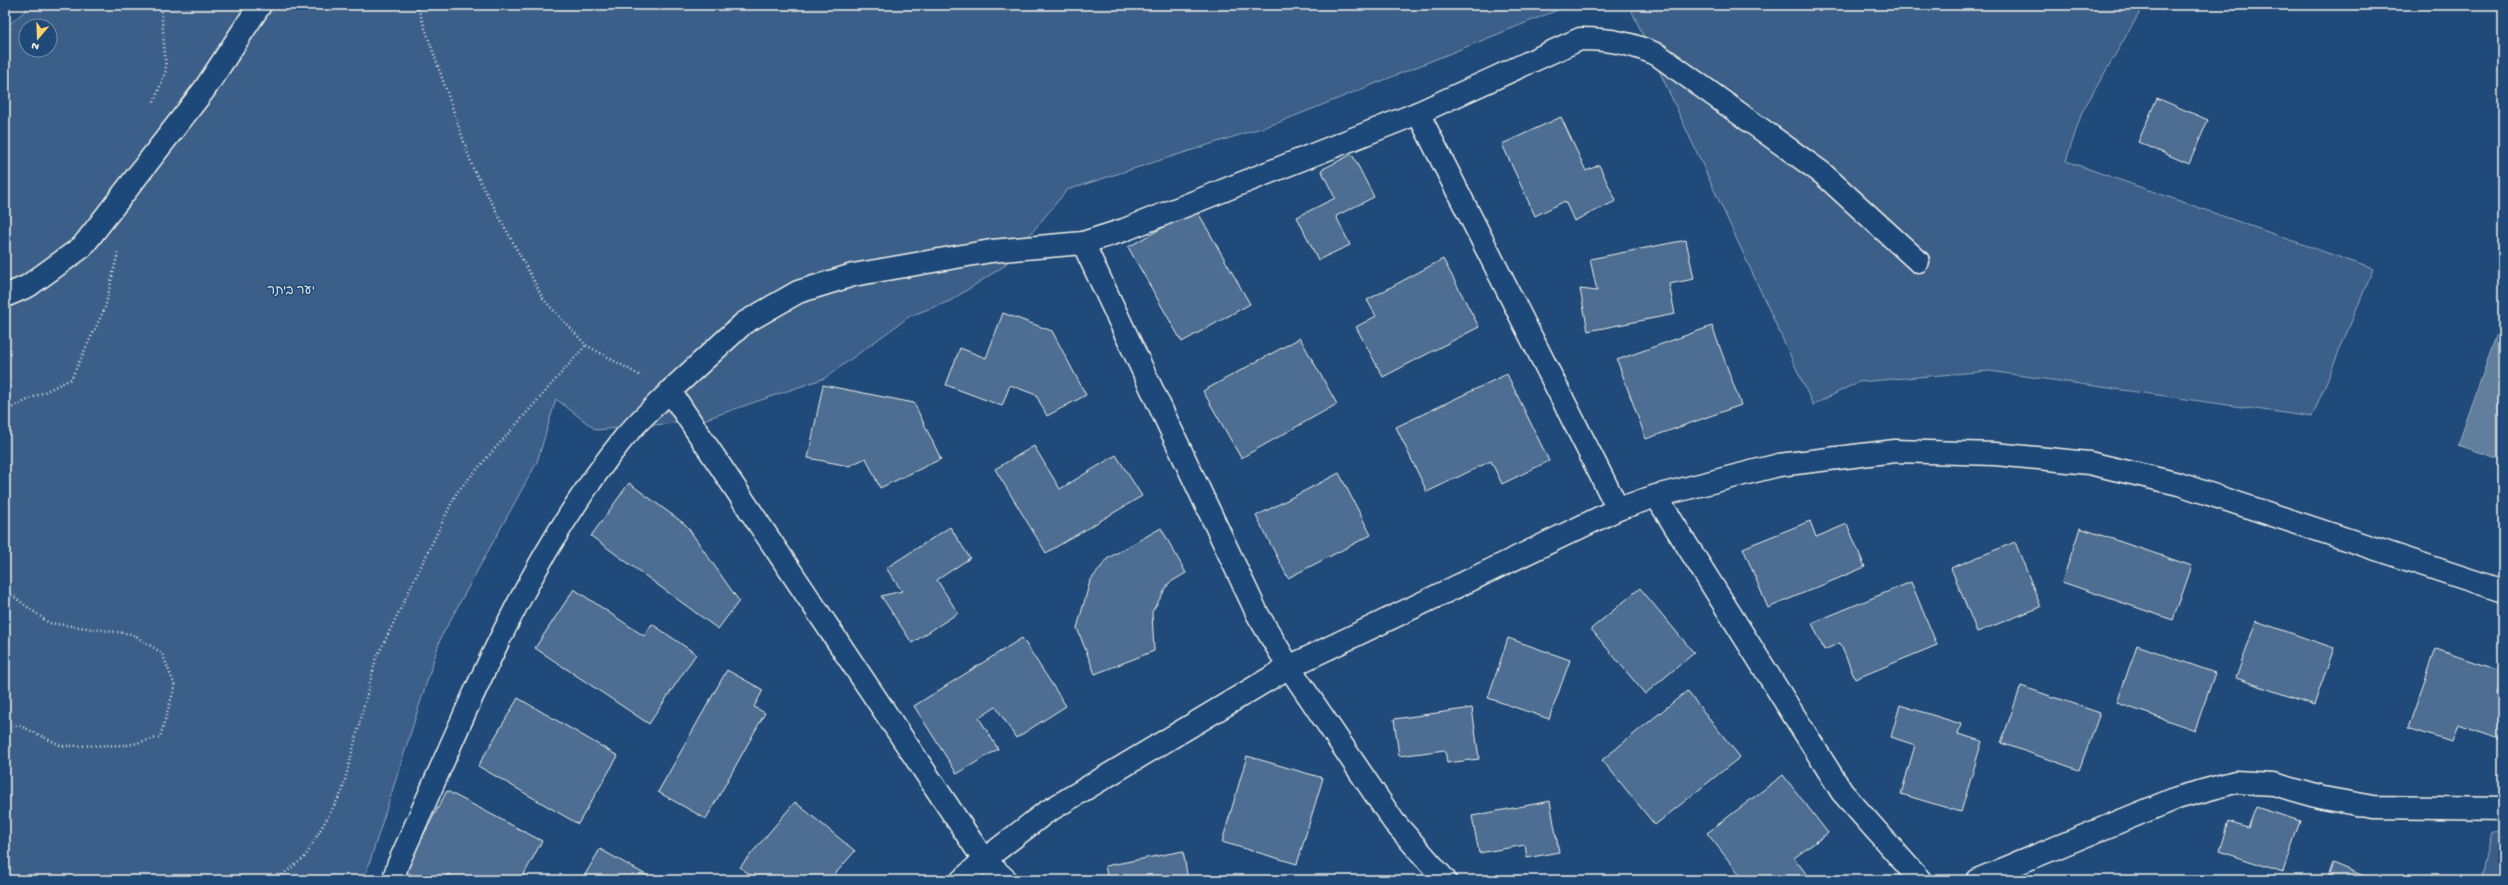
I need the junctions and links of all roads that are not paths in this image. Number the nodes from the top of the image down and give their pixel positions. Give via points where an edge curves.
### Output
1 (260, 5) edge
2 (1418, 113) junction
3 (1082, 243) junction
4 (1918, 261) dead end
5 (5, 296) edge
6 (670, 391) junction
7 (1656, 496) junction
8 (1618, 510) junction
9 (2503, 591) edge
10 (1288, 667) junction
11 (2503, 809) edge
12 (984, 860) junction
13 (393, 880) edge
14 (962, 880) edge
15 (1006, 880) edge
16 (1445, 880) edge
17 (1920, 880) edge
18 (1977, 880) edge

1 - 5 street via 204,90 82,247 28,286
2 - 3 street via 1124,230
2 - 4 street via 1580,39 1607,38 1634,45 1658,55 1822,174
2 - 8 street
3 - 6 street via 991,251 853,275 798,292 744,323
3 - 10 street via 1258,615
6 - 12 street
6 - 13 lane via 624,438 552,540 501,634
7 - 8 street
7 - 9 street via 1779,465 1895,451 1995,454 2089,463 2179,484
7 - 17 street via 1842,792
8 - 10 street
10 - 12 street via 1045,813
10 - 16 street via 1394,822
11 - 18 street via 2374,807 2323,798 2274,784 2236,782 2177,798
12 - 14 street
12 - 15 street

